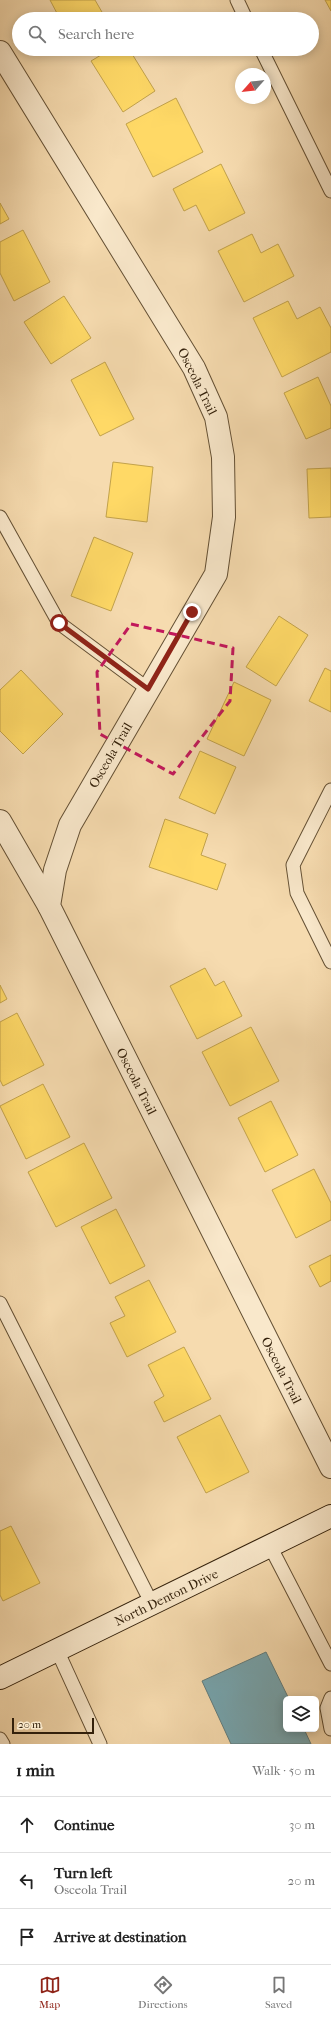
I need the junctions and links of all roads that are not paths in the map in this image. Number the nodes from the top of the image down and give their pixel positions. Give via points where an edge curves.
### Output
1 (237, 0) edge
2 (243, 12) edge
3 (0, 52) edge
4 (264, 56) edge
5 (331, 191) edge
6 (0, 516) edge
7 (148, 689) junction
8 (331, 790) edge
9 (0, 821) edge
10 (49, 906) junction
11 (331, 962) edge
12 (0, 1303) edge
13 (331, 1468) edge
14 (331, 1516) edge
15 (270, 1546) junction
16 (152, 1604) junction
17 (57, 1650) junction
18 (331, 1664) edge
19 (0, 1678) edge
20 (331, 1698) edge
21 (331, 1729) edge
22 (0, 1739) edge
23 (3, 1744) edge
24 (100, 1744) edge

1 - 2 lane
3 - 7 street, Osceola Trail via 194,368 216,417 223,457 224,517 216,574
4 - 5 lane
6 - 7 lane via 59,623
7 - 10 street, Osceola Trail via 70,825 55,870
8 - 11 lane via 293,865 297,893
9 - 10 street
10 - 13 street, Osceola Trail
12 - 16 lane
14 - 15 street, North Denton Drive
15 - 16 street, North Denton Drive
15 - 18 lane
16 - 17 street, North Denton Drive
17 - 19 street, North Denton Drive
17 - 24 lane
20 - 21 lane via 327,1708
22 - 23 lane

